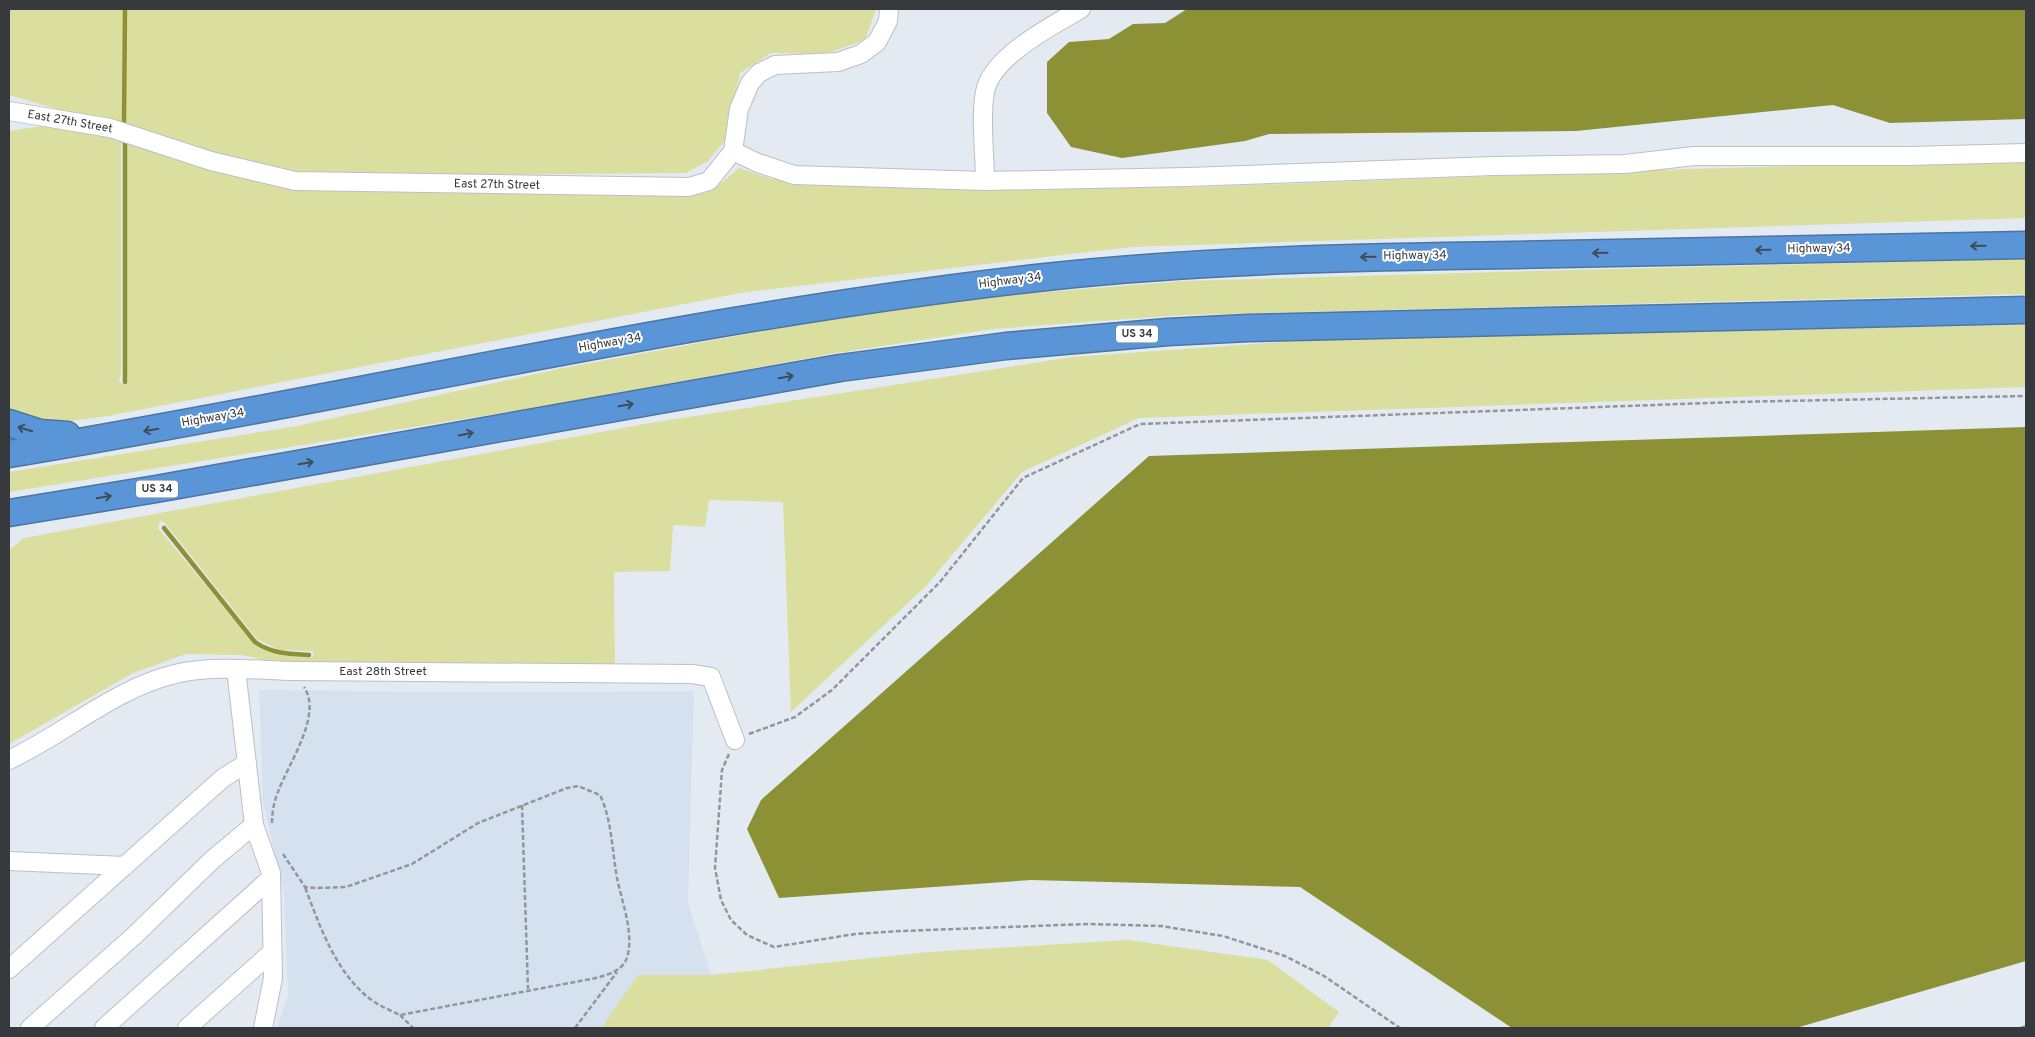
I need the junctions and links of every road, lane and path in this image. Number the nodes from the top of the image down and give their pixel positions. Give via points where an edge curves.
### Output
1 (889, 9) edge
2 (1082, 9) edge
3 (9, 111) edge
4 (733, 151) junction
5 (2026, 153) edge
6 (985, 181) junction
7 (2026, 245) edge
8 (2026, 310) edge
9 (2026, 396) edge
10 (9, 423) edge
11 (108, 437) junction
12 (9, 454) edge
13 (56, 505) junction
14 (9, 512) edge
15 (9, 528) edge
16 (236, 669) junction
17 (293, 671) junction
18 (736, 740) junction
19 (9, 760) edge
20 (247, 763) junction
21 (522, 805) junction
22 (254, 825) junction
23 (274, 829) dead end
24 (281, 851) dead end
25 (9, 862) edge
26 (125, 866) junction
27 (271, 878) junction
28 (305, 887) junction
29 (272, 952) junction
30 (9, 969) edge
31 (618, 971) junction
32 (528, 990) junction
33 (400, 1015) junction
34 (2026, 1026) edge
35 (30, 1028) edge
36 (104, 1028) edge
37 (188, 1028) edge
38 (263, 1028) edge
39 (413, 1028) edge
40 (575, 1028) edge
41 (1400, 1028) edge
42 (2021, 1028) edge

1 - 4 street via 888,21 877,42 861,54 838,62 775,65 759,73 750,83 739,109
2 - 6 street via 1048,28 1010,56 993,74 985,91
3 - 4 street, East 27th Street via 110,128 211,162 295,181 689,187 709,181
4 - 6 street via 794,175
5 - 6 street via 1694,156 1625,164
7 -> 11 highway, Highway 34 via 1324,258 1143,267 1051,276 916,292 758,317
13 -> 8 highway, US 34 via 840,368 1006,346 1248,328
9 - 18 path via 1735,402 1140,424 1023,478 940,582 832,690 796,717
11 -> 10 highway via 40,433
11 - 12 highway, Highway 34
13 - 14 highway, US 34
13 - 15 highway
16 - 17 street, East 28th Street
16 - 19 street, East 28th Street via 175,674 136,688
16 - 20 street
17 - 18 street, East 28th Street via 692,674 711,677
17 - 23 path via 309,695 307,726 277,794 272,822
18 - 41 path via 722,770 715,868 721,900 731,920 746,935 774,947 855,934 1088,924 1162,926 1224,936 1285,956 1324,976
20 - 22 street
20 - 26 street via 223,778
21 - 28 path via 478,822 412,864 346,887
21 - 31 path via 578,786 600,795 606,807 628,933 628,955
21 - 32 path
22 - 27 street
22 - 35 street
24 - 28 path
25 - 26 street
26 - 30 street
27 - 29 street
27 - 36 street
28 - 33 path via 322,931 344,971 363,994
29 - 37 street
29 - 38 street via 273,978
31 - 32 path
31 - 40 path
32 - 33 path
33 - 39 path
34 - 42 path

